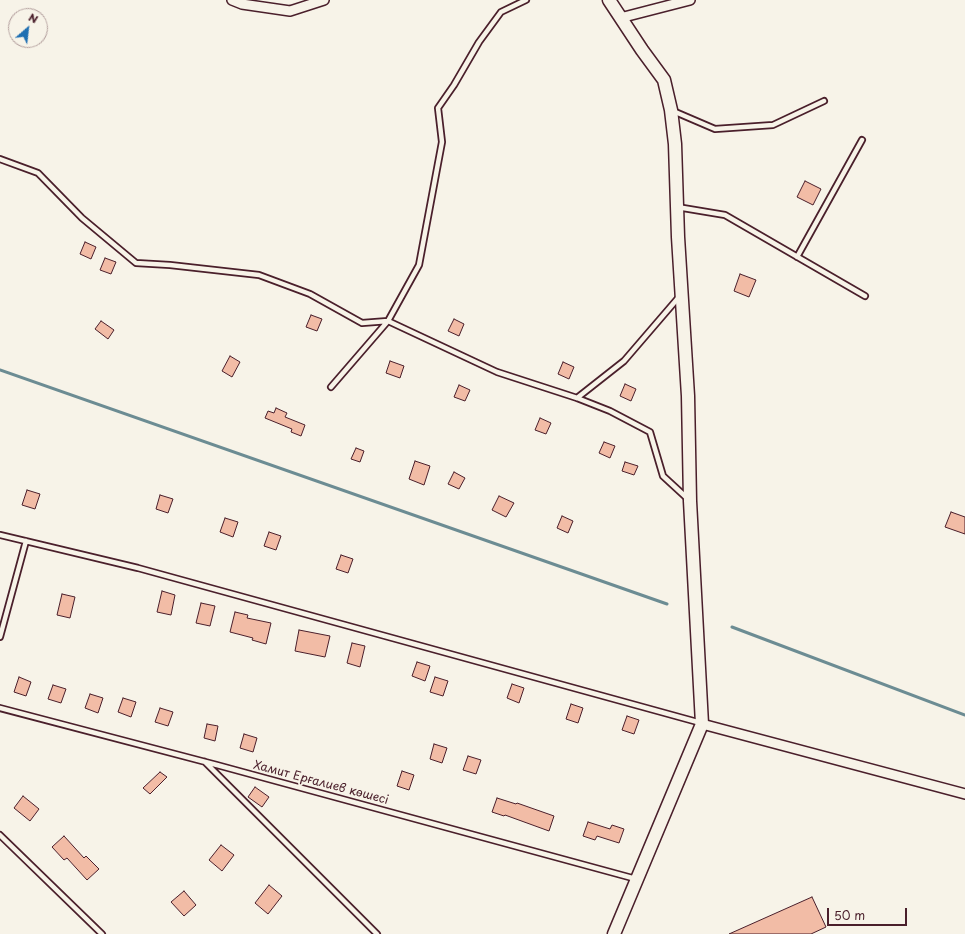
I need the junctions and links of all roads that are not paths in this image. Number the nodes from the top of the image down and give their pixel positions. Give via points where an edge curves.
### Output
1 (232, 0) edge
2 (324, 0) edge
3 (526, 0) edge
4 (610, 0) edge
5 (690, 0) edge
6 (620, 18) junction
7 (824, 102) dead end
8 (671, 110) junction
9 (862, 140) dead end
10 (0, 159) edge
11 (677, 207) junction
12 (797, 257) junction
13 (681, 294) junction
14 (865, 296) dead end
15 (388, 321) junction
16 (331, 387) dead end
17 (577, 398) junction
18 (690, 501) junction
19 (0, 535) edge
20 (26, 541) junction
21 (0, 637) edge
22 (0, 708) edge
23 (702, 724) junction
24 (205, 762) junction
25 (965, 794) edge
26 (0, 835) edge
27 (637, 879) junction
28 (102, 934) edge
29 (377, 934) edge
30 (614, 934) edge

1 - 2 street via 242,4 290,11
3 - 15 lane via 501,12 438,108 442,142 419,265
4 - 6 street
5 - 6 street
6 - 8 street via 664,80
7 - 8 lane via 773,125 715,129
8 - 11 street
9 - 12 lane
10 - 15 lane via 38,172 82,218 136,263 259,274 310,294 362,322
11 - 12 lane via 725,215
11 - 13 street
12 - 14 lane
13 - 17 lane via 624,361
13 - 18 street via 688,396
15 - 16 lane
15 - 17 lane via 497,372
17 - 18 lane via 610,410 650,432 663,476
18 - 23 street
19 - 20 lane
20 - 21 lane
20 - 23 lane via 138,568
22 - 24 lane, Хамит Ерғалиев көшесі
23 - 25 street
23 - 27 street
24 - 27 lane, Хамит Ерғалиев көшесі
24 - 29 lane
26 - 28 lane
27 - 30 street

